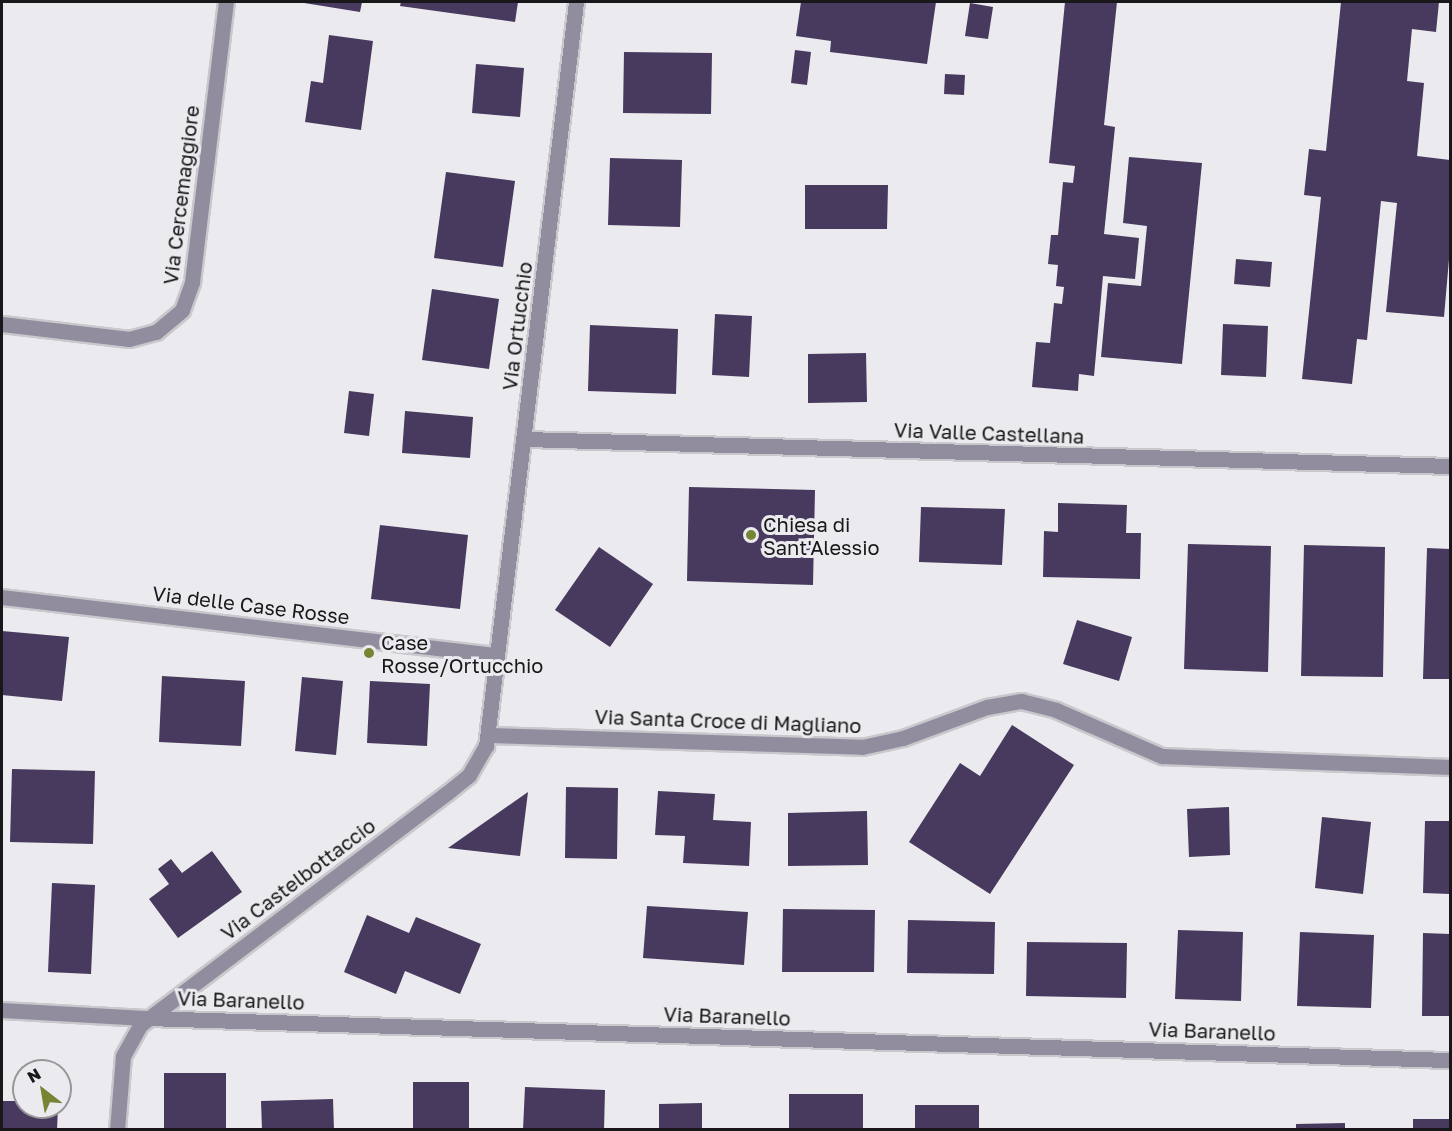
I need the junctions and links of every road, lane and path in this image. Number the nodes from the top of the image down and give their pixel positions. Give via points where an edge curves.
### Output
1 (226, 2) edge
2 (576, 2) edge
3 (2, 324) edge
4 (525, 439) junction
5 (1450, 466) edge
6 (2, 597) edge
7 (496, 655) junction
8 (490, 735) junction
9 (1450, 767) edge
10 (2, 1010) edge
11 (147, 1018) junction
12 (1450, 1060) edge
13 (117, 1130) edge

1 - 3 street, Via Cercemaggiore via 192,282 182,310 156,332 129,339
2 - 4 street, Via Ortucchio
4 - 5 street, Via Valle Castellana
4 - 7 street, Via Ortucchio
6 - 7 street, Via delle Case Rosse
7 - 8 street, Via Castelbottaccio
8 - 9 street, Via Santa Croce di Magliano via 862,747 889,743 987,707 1021,701 1056,710 1162,756
8 - 11 street, Via Castelbottaccio via 469,775
10 - 11 street, Via Baranello
11 - 12 street, Via Baranello
11 - 13 street, Via Castelbottaccio via 133,1032 123,1056

